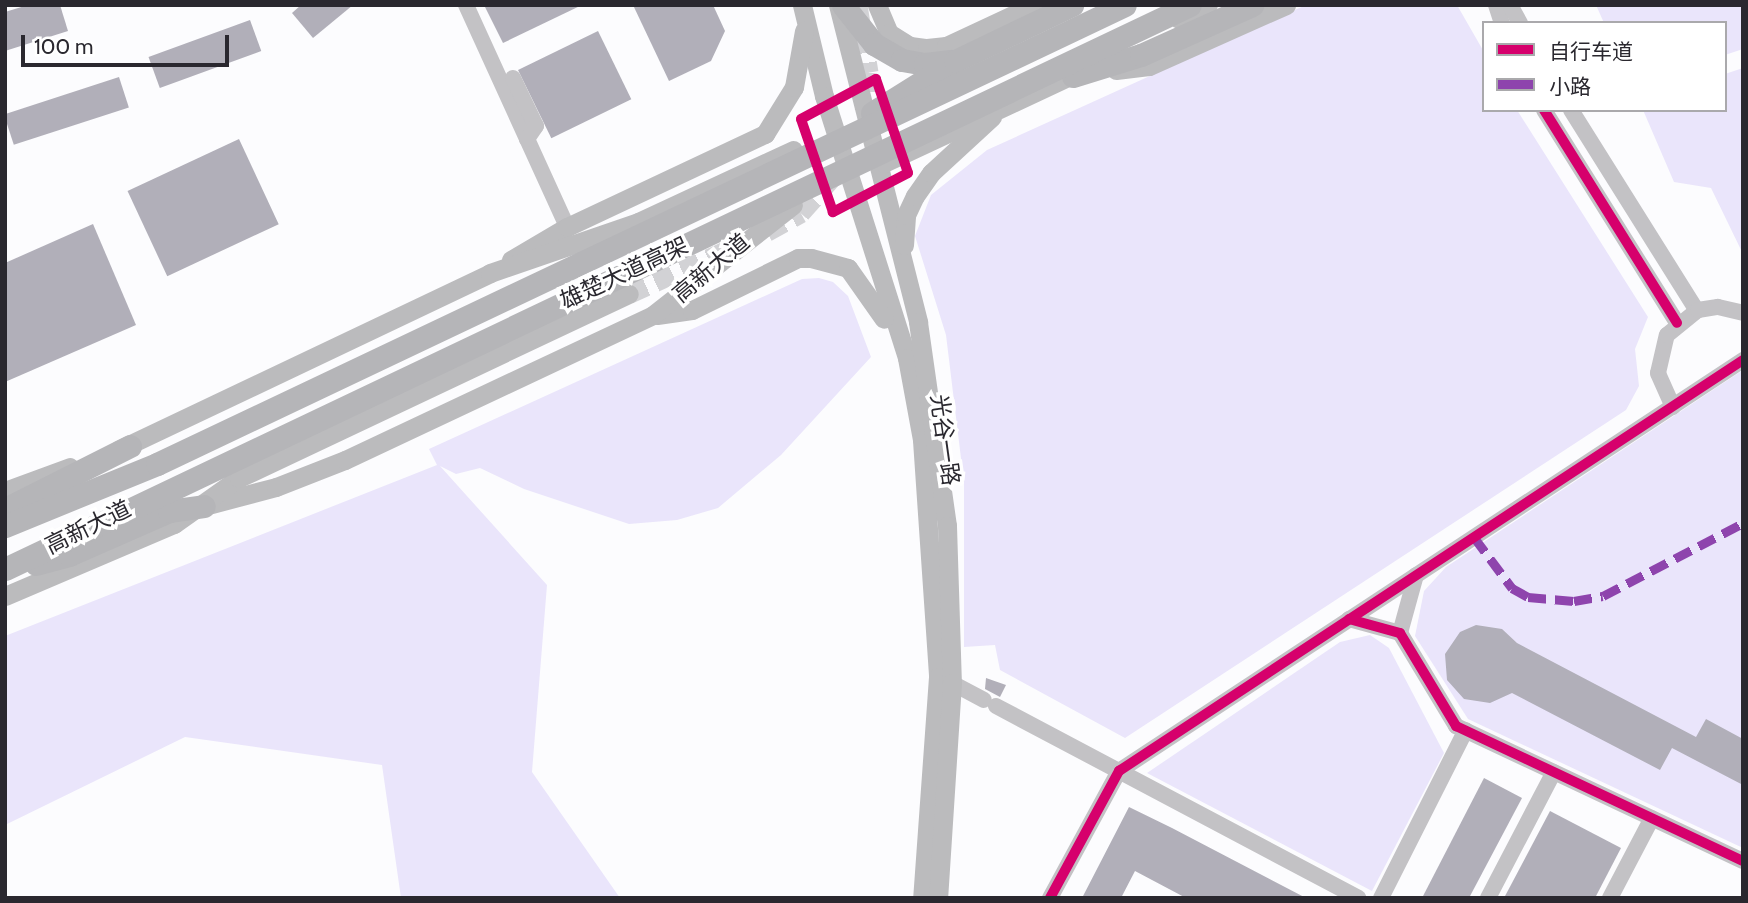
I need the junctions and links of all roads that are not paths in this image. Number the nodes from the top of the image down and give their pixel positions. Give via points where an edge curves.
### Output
1 (466, 5) edge
2 (838, 5) edge
3 (843, 5) edge
4 (877, 5) edge
5 (1034, 5) edge
6 (1072, 5) edge
7 (1109, 5) edge
8 (1125, 5) edge
9 (1191, 5) edge
10 (1252, 5) edge
11 (1286, 5) edge
12 (1510, 5) edge
13 (804, 14) edge
14 (1210, 14) edge
15 (1519, 21) edge
16 (1061, 27) junction
17 (1134, 40) junction
18 (954, 61) junction
19 (1073, 76) junction
20 (513, 78) dead end
21 (998, 111) junction
22 (1545, 112) edge
23 (1572, 112) edge
24 (865, 117) junction
25 (835, 131) junction
26 (527, 139) junction
27 (878, 166) junction
28 (850, 178) junction
29 (687, 199) junction
30 (567, 227) junction
31 (901, 259) junction
32 (723, 260) junction
33 (877, 269) junction
34 (490, 273) junction
35 (629, 294) tunnel mouth
36 (1697, 311) junction
37 (1743, 313) edge
38 (653, 315) junction
39 (918, 322) junction
40 (1677, 323) junction
41 (907, 358) junction
42 (1743, 360) edge
43 (1672, 407) junction
44 (130, 446) junction
45 (157, 464) joint
46 (172, 487) joint
47 (5, 491) edge
48 (204, 506) junction
49 (5, 509) edge
50 (5, 526) edge
51 (5, 570) edge
52 (1416, 575) junction
53 (5, 596) edge
54 (1349, 619) junction
55 (1401, 633) junction
56 (952, 683) junction
57 (1466, 730) junction
58 (1119, 771) junction
59 (1554, 772) junction
60 (1652, 818) junction
61 (1743, 862) edge
62 (922, 898) edge
63 (937, 898) edge
64 (1050, 898) edge
65 (1359, 898) edge
66 (1381, 898) edge
67 (1488, 898) edge
68 (1610, 898) edge

1 - 26 street
2 - 24 main road, 光谷一路
3 - 18 highway via 874,44 902,60 925,64
4 - 5 main road via 889,33 911,46 927,48 946,46
6 - 18 highway
7 - 16 main road
8 - 45 highway, 雄楚大道高架
9 - 46 highway, 雄楚大道高架
10 - 14 highway
11 - 19 main road via 1149,66
12 - 15 street
13 - 25 main road, 光谷一路
13 - 30 main road via 794,87 765,134
14 - 17 main road, 高新大道
14 - 19 highway via 1141,55
16 - 17 main road via 1051,43 1051,53 1080,64
16 - 24 main road
17 - 19 main road, 高新大道
18 - 24 highway
19 - 21 main road, 高新大道
20 - 26 street via 536,127
21 - 27 main road, 高新大道
21 - 39 main road via 970,142 931,173 906,215 903,239
22 - 40 street
23 - 36 street
24 - 25 main road
24 - 27 main road, 光谷一路
25 - 28 main road, 光谷一路
25 - 29 main road
26 - 30 street
27 - 28 main road, 高新大道
27 - 31 main road, 光谷一路
28 - 32 main road, 高新大道 via 784,209
28 - 33 main road, 光谷一路
29 - 32 main road via 719,201 733,215 733,235
29 - 34 main road via 638,222
30 - 34 main road
31 - 33 main road via 890,244 883,243
31 - 39 main road, 光谷一路
32 - 38 main road, 高新大道
33 - 41 main road, 光谷一路
34 - 44 main road
35 - 48 main road via 239,478
36 - 37 street via 1718,307
36 - 40 street
38 - 41 main road via 692,310 798,258 833,261 859,279
38 - 48 main road, 高新大道 via 345,460 276,487
39 - 56 main road, 光谷一路 via 947,526
40 - 43 street via 1662,344 1657,363 1659,382
41 - 62 main road, 光谷一路 via 922,440 936,616 934,778
42 - 43 street
43 - 52 street
44 - 47 main road
44 - 49 highway
45 - 50 highway, 高新大道
46 - 51 highway, 高新大道
48 - 51 highway via 169,511 69,555
48 - 53 main road via 174,524
52 - 54 street
52 - 55 street
54 - 55 street
54 - 58 street
55 - 57 street via 1456,726
56 - 58 street
56 - 63 main road, 光谷一路
57 - 59 street
57 - 66 street
58 - 64 street
58 - 65 street
59 - 60 street
59 - 67 street
60 - 61 street
60 - 68 street

